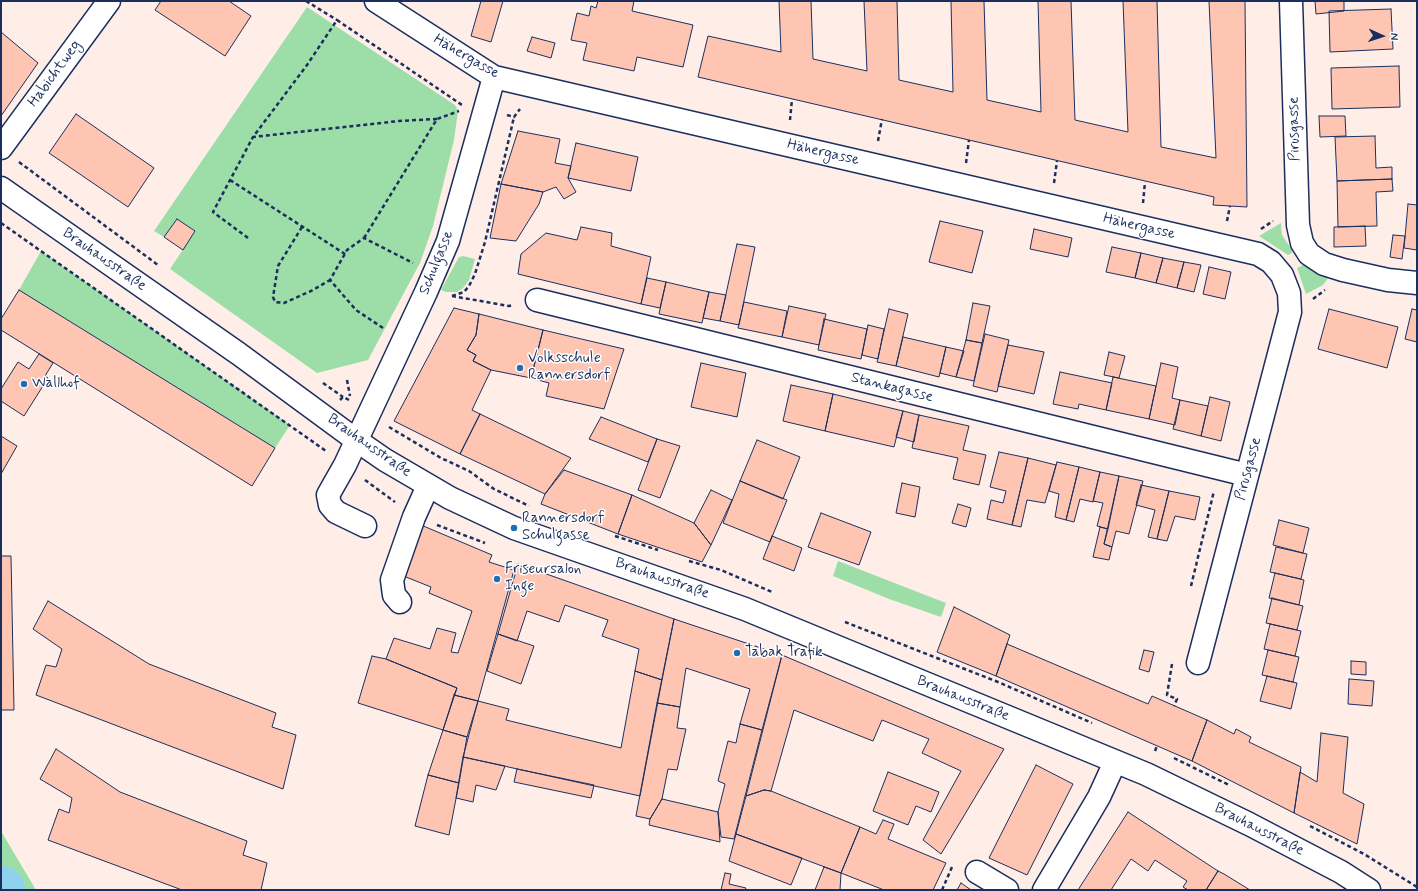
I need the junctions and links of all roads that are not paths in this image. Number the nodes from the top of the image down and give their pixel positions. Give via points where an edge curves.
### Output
1 (108, 1) edge
2 (376, 1) edge
3 (1291, 1) edge
4 (494, 77) junction
5 (7, 154) edge
6 (1, 188) edge
7 (1282, 275) joint
8 (1417, 284) edge
9 (537, 300) road end
10 (356, 440) junction
11 (1247, 475) junction
12 (428, 486) junction
13 (365, 526) dead end
14 (400, 602) dead end
15 (1198, 664) dead end
16 (1115, 762) junction
17 (977, 872) dead end
18 (1007, 890) edge
19 (1044, 890) edge
20 (1369, 890) edge

1 - 5 street, Habichtweg
2 - 4 street, Hähergasse
3 - 8 street, Pirusgasse via 1298,225 1302,243 1309,254 1324,264 1388,280
4 - 7 street, Hähergasse via 1258,254 1271,262
4 - 10 street, Schulgasse via 477,110 448,241
6 - 10 street, Brauhausstraße via 246,359
7 - 11 street, Pirusgasse via 1289,293 1290,312
9 - 11 street, Stankagasse
10 - 12 street, Brauhausstraße
10 - 13 street, Schulgasse via 328,494 330,505 336,512
11 - 15 street, Pirusgasse
12 - 14 street via 392,580 394,596
12 - 16 street, Brauhausstraße via 514,528 745,609
16 - 19 street via 1099,797
16 - 20 street, Brauhausstraße via 1146,774 1250,824 1341,872
17 - 18 street

